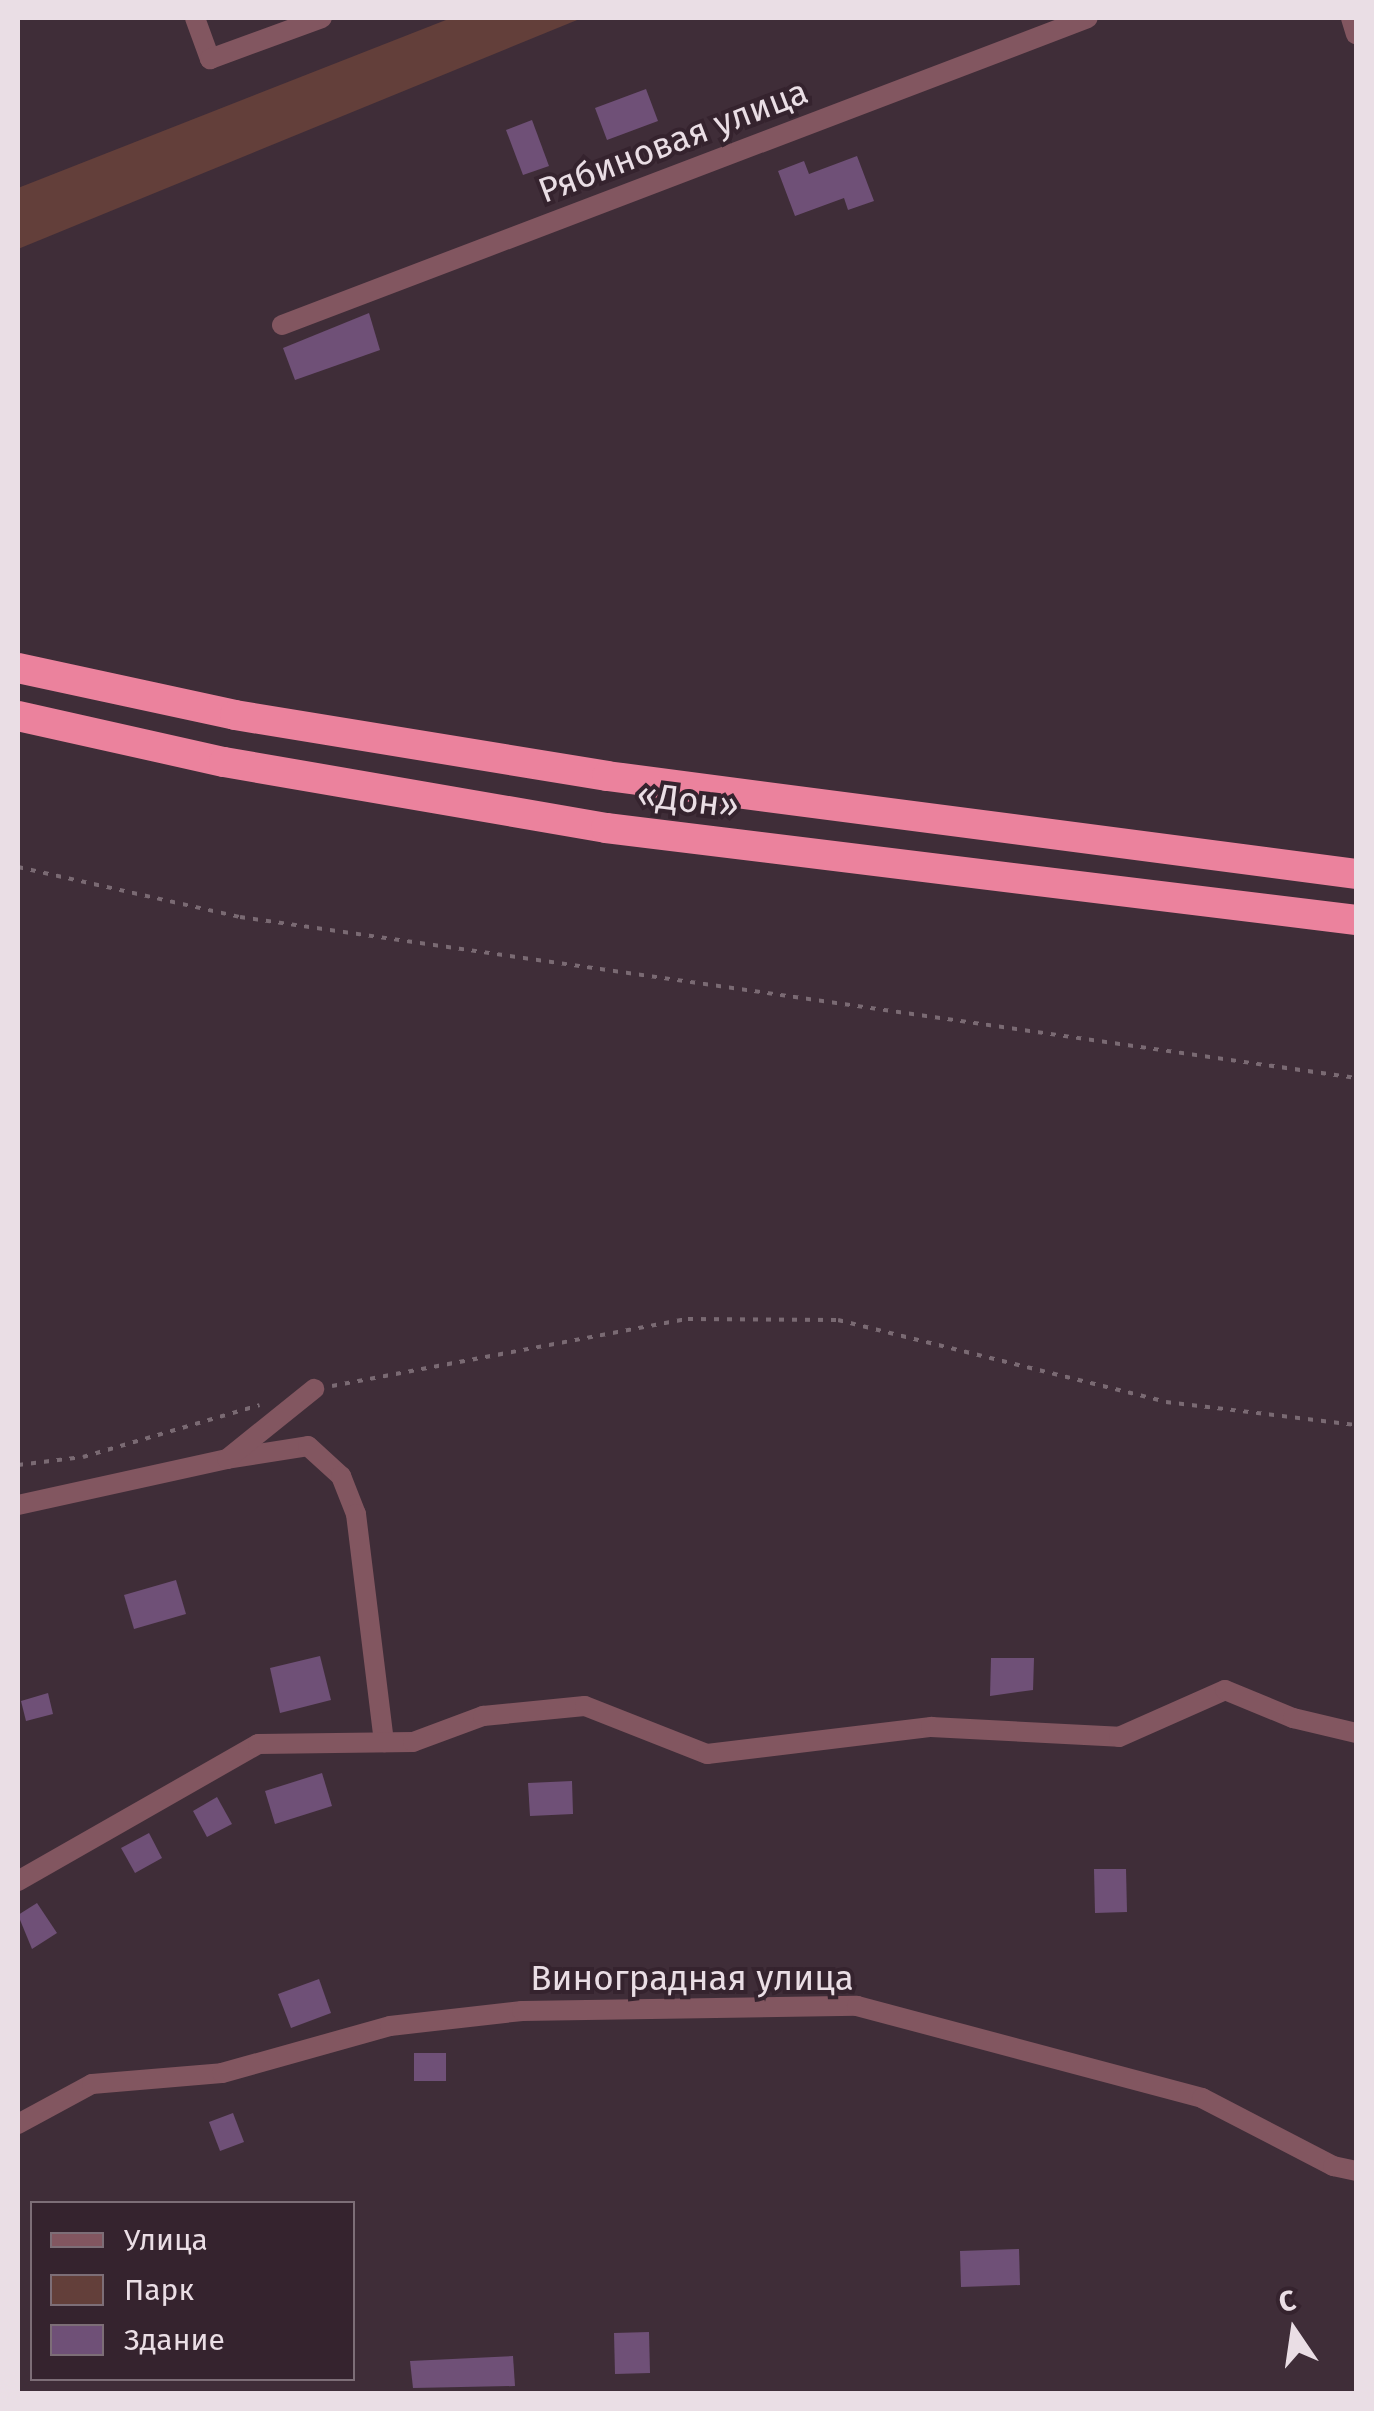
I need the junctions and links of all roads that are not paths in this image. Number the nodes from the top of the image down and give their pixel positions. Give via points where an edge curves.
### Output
1 (196, 18) edge
2 (322, 18) edge
3 (1088, 18) edge
4 (1351, 18) edge
5 (1356, 34) edge
6 (282, 325) dead end
7 (18, 668) edge
8 (18, 716) edge
9 (1356, 874) edge
10 (1356, 920) edge
11 (314, 1389) road end
12 (227, 1459) junction
13 (18, 1505) edge
14 (1356, 1733) edge
15 (384, 1742) junction
16 (18, 1881) edge
17 (18, 2124) edge
18 (1356, 2170) edge

1 - 2 street via 210,59
3 - 6 street, Рябиновая улица
4 - 5 street
7 - 9 highway, «Дон» via 235,715 608,776
8 - 10 highway, «Дон» via 224,762 606,828
11 - 12 street
12 - 13 street
12 - 15 street via 308,1446 342,1476 356,1514
14 - 15 street via 1293,1718 1225,1690 1119,1737 931,1727 707,1754 586,1706 484,1716 412,1742
15 - 16 street via 258,1744
17 - 18 street, Виноградная улица via 92,2084 222,2072 390,2026 522,2010 857,2006 1202,2098 1333,2166

